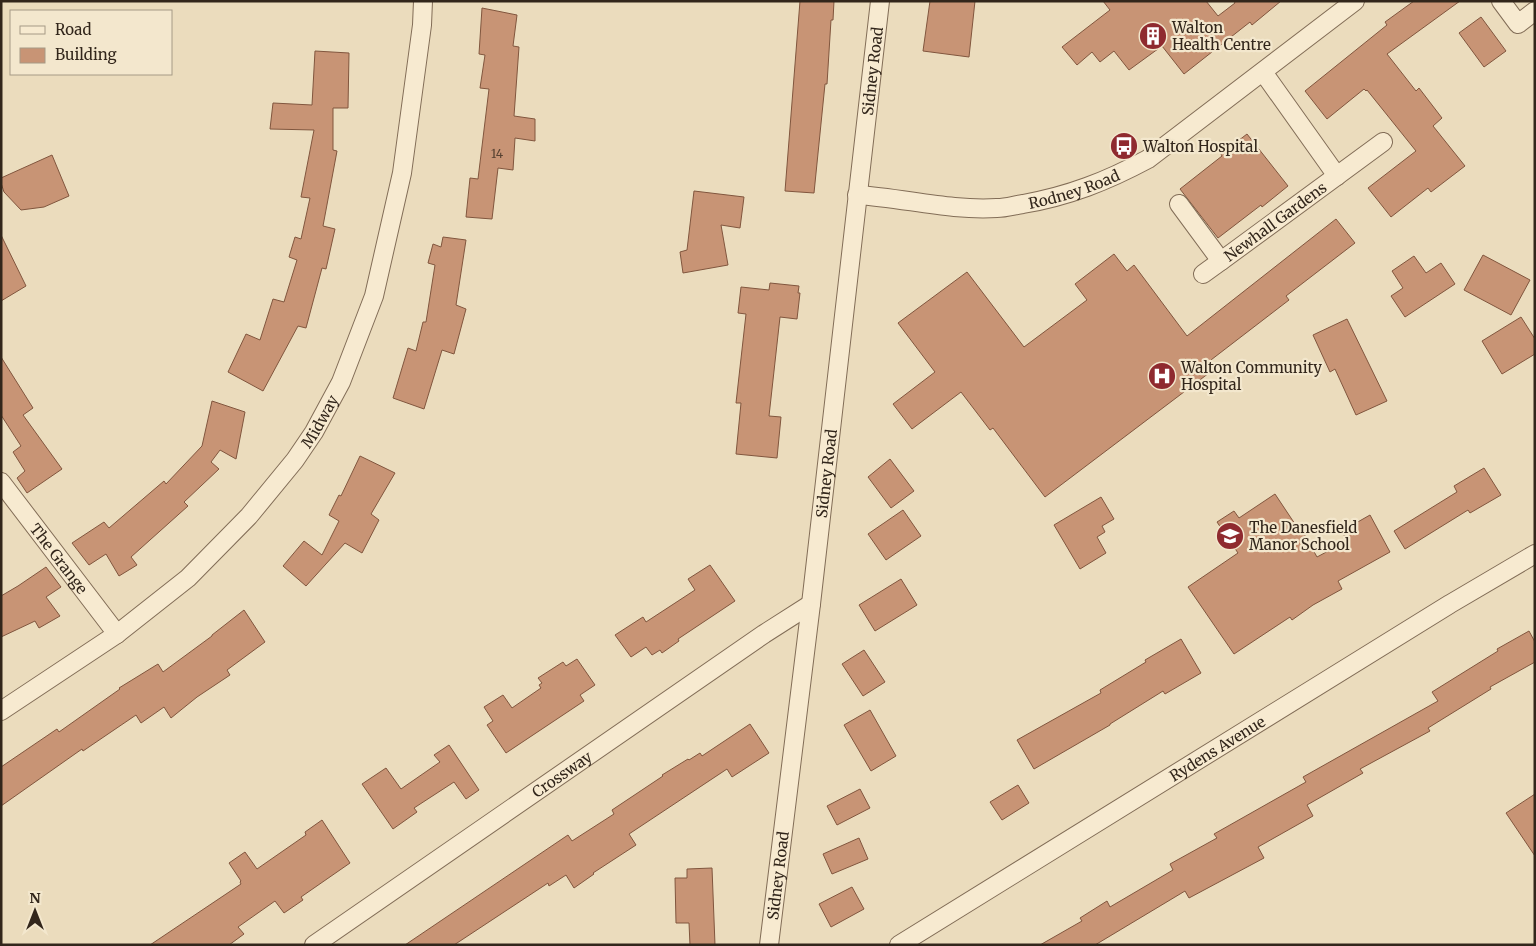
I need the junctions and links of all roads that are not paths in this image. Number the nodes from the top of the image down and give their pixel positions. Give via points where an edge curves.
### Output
1 (423, 1) edge
2 (880, 1) edge
3 (1355, 1) edge
4 (1501, 1) edge
5 (1535, 11) edge
6 (1263, 72) junction
7 (1383, 142) dead end
8 (1337, 176) junction
9 (857, 195) junction
10 (1179, 204) dead end
11 (1221, 261) junction
12 (1203, 274) dead end
13 (1, 482) edge
14 (1535, 554) edge
15 (811, 604) junction
16 (117, 634) junction
17 (1, 711) edge
18 (314, 945) edge
19 (769, 945) edge
20 (900, 945) edge

1 - 16 street, Midway via 402,173 374,296 341,382 295,460 249,516 188,578
2 - 9 street, Sidney Road
3 - 6 street, Rodney Road
4 - 5 street via 1518,24
6 - 8 street, Newhall Gardens
6 - 9 street, Rodney Road via 1148,159 1088,187 1045,200 998,208 955,207
7 - 8 street, Newhall Gardens
8 - 11 street, Newhall Gardens
9 - 15 street, Sidney Road
10 - 11 street, Newhall Gardens
11 - 12 street
13 - 16 street, The Grange
14 - 20 street, Rydens Avenue
15 - 18 street, Crossway
15 - 19 street, Sidney Road
16 - 17 street, Midway

